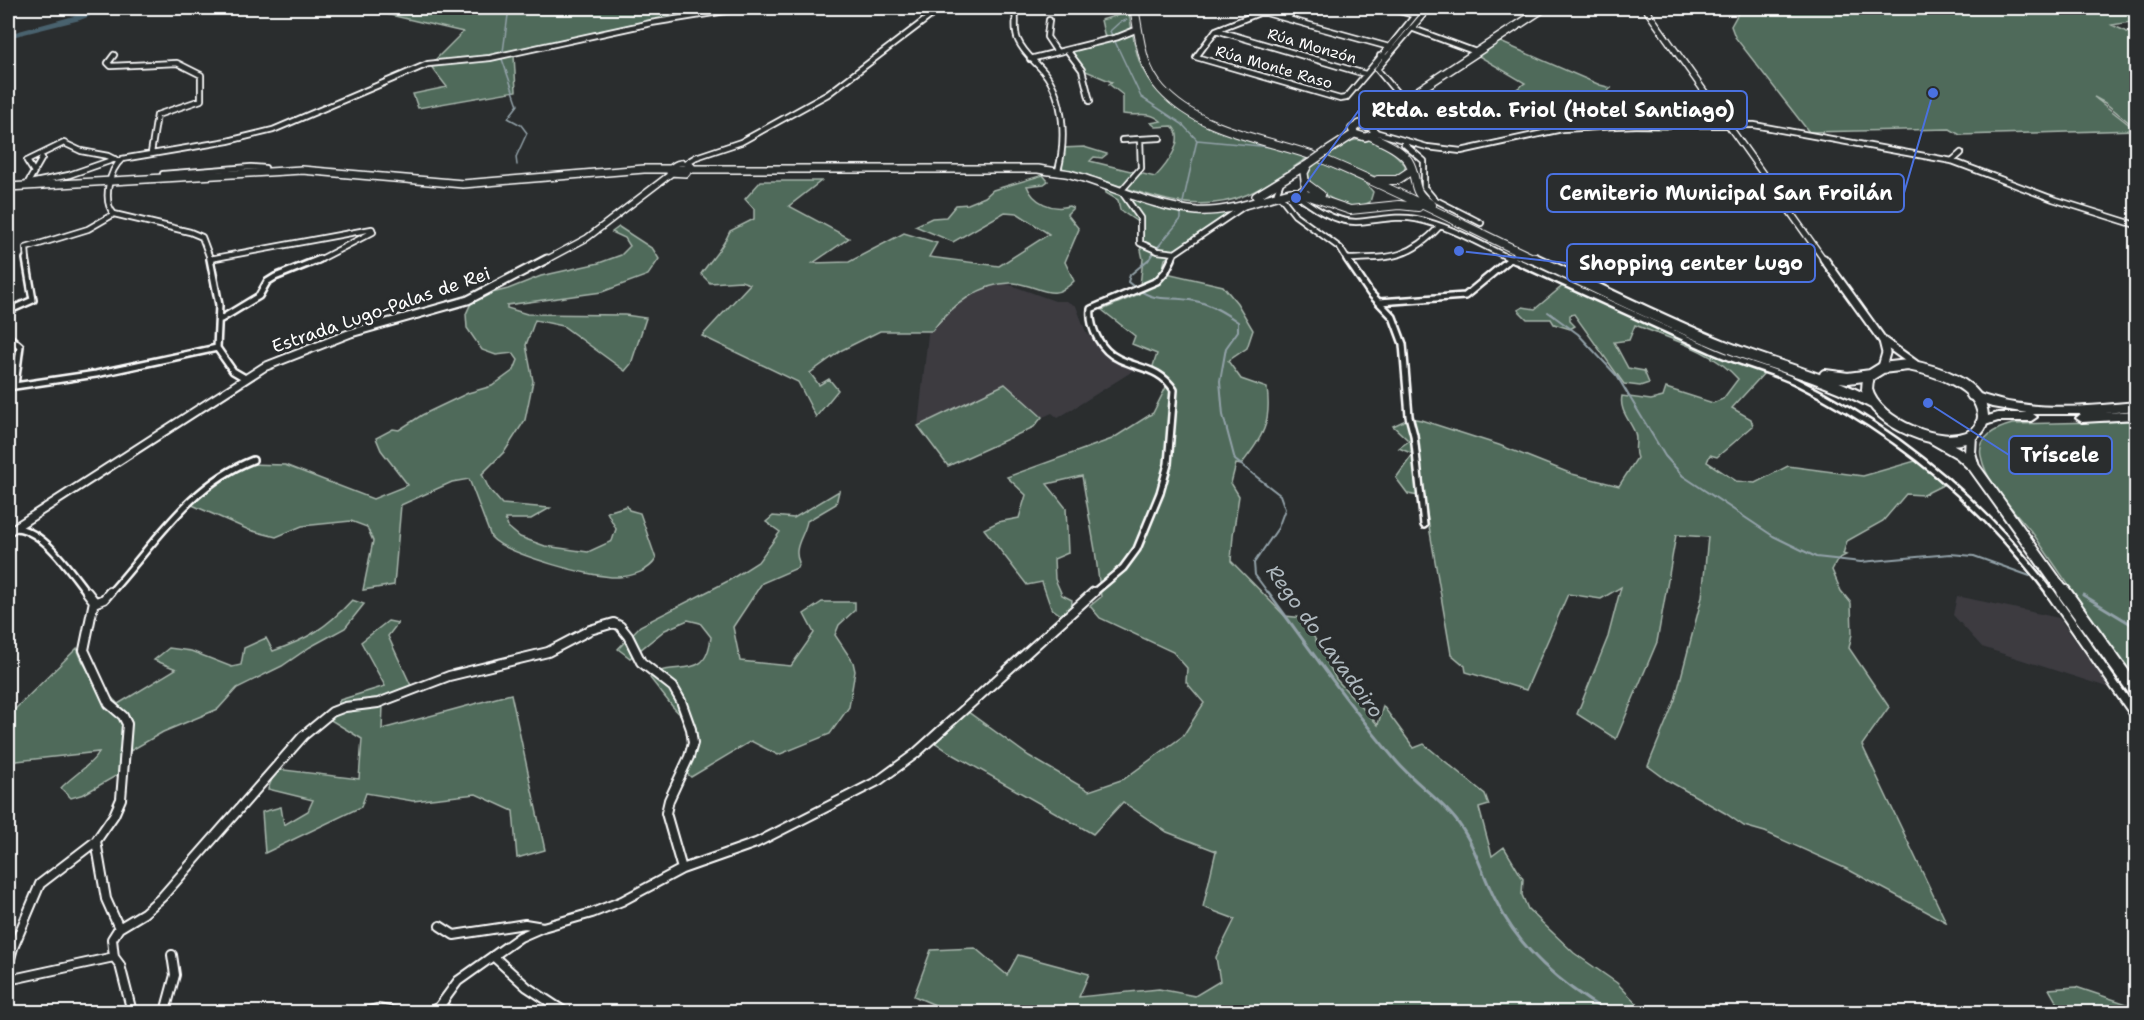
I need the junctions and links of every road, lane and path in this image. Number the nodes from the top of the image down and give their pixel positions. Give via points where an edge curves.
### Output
1 (744, 8) edge
2 (941, 8) edge
3 (1014, 8) edge
4 (1134, 8) edge
5 (1297, 8) edge
6 (1388, 8) edge
7 (1421, 8) edge
8 (1429, 8) edge
9 (1544, 8) edge
10 (1645, 8) edge
11 (1414, 15) junction
12 (1421, 17) junction
13 (1287, 18) junction
14 (1049, 20) dead end
15 (1411, 28) junction
16 (1216, 30) junction
17 (1139, 33) junction
18 (1389, 47) junction
19 (1067, 50) junction
20 (1057, 52) junction
21 (1476, 52) junction
22 (114, 55) dead end
23 (1380, 56) junction
24 (1387, 57) junction
25 (1030, 59) junction
26 (1365, 74) junction
27 (1403, 100) junction
28 (1090, 101) dead end
29 (1729, 124) junction
30 (1366, 125) junction
31 (62, 134) dead end
32 (1354, 134) junction
33 (1373, 134) junction
34 (1160, 138) dead end
35 (1122, 140) dead end
36 (1140, 140) junction
37 (1402, 141) junction
38 (64, 143) junction
39 (151, 153) junction
40 (1961, 153) dead end
41 (42, 158) dead end
42 (116, 160) junction
43 (1952, 161) junction
44 (1310, 163) junction
45 (689, 167) junction
46 (673, 169) junction
47 (1412, 170) junction
48 (264, 171) junction
49 (1058, 171) junction
50 (34, 172) junction
51 (163, 174) dead end
52 (1360, 176) junction
53 (112, 181) junction
54 (1283, 181) junction
55 (28, 184) junction
56 (10, 187) edge
57 (1271, 188) junction
58 (1121, 191) junction
59 (1295, 191) junction
60 (1313, 204) junction
61 (1246, 205) junction
62 (1176, 208) junction
63 (1370, 208) junction
64 (114, 214) junction
65 (1481, 223) dead end
66 (1464, 224) junction
67 (2136, 225) edge
68 (1440, 226) junction
69 (1495, 242) junction
70 (1175, 253) junction
71 (210, 259) junction
72 (1509, 259) junction
73 (1348, 260) junction
74 (1545, 265) junction
75 (1379, 302) junction
76 (8, 311) edge
77 (221, 319) junction
78 (8, 336) edge
79 (1883, 341) junction
80 (217, 348) junction
81 (1918, 366) junction
82 (1882, 368) junction
83 (1871, 375) junction
84 (245, 378) junction
85 (15, 385) junction
86 (8, 387) edge
87 (1973, 396) junction
88 (1872, 402) junction
89 (2136, 406) edge
90 (2136, 415) edge
91 (1982, 422) junction
92 (1971, 435) junction
93 (1932, 438) junction
94 (253, 460) dead end
95 (1974, 467) junction
96 (1424, 525) dead end
97 (16, 527) junction
98 (8, 530) edge
99 (94, 603) junction
100 (2136, 692) edge
101 (2136, 716) edge
102 (96, 841) junction
103 (682, 869) junction
104 (440, 926) dead end
105 (543, 927) junction
106 (119, 928) junction
107 (172, 955) dead end
108 (493, 956) junction
109 (114, 957) junction
110 (8, 966) edge
111 (8, 980) edge
112 (439, 1007) junction
113 (132, 1012) edge
114 (165, 1012) edge
115 (365, 1012) edge
116 (397, 1012) edge
117 (429, 1012) edge
118 (454, 1012) edge
119 (565, 1012) edge

1 - 39 street via 651,23 490,58 428,64 273,130
2 - 45 street via 828,94 741,142 696,157
3 - 25 street via 1015,32
4 - 17 highway
5 - 13 street
6 - 11 street
7 - 11 street
8 - 12 street
9 - 21 main road
10 - 29 street
11 - 12 street
11 - 18 street
12 - 15 street
13 - 16 street via 1259,13
13 - 18 street
14 - 20 street via 1047,37
15 - 21 street
15 - 24 street
16 - 26 street, Rúa Monzón
16 - 26 street, Rúa Monte Raso via 1196,57 1340,99 1346,98
17 - 19 street
17 - 52 highway via 1155,82 1190,112 1237,132 1300,150
18 - 23 street
18 - 24 street
19 - 20 street
19 - 28 street via 1082,70
20 - 25 street
21 - 27 main road
22 - 39 street via 108,63 111,66 177,63 201,75 201,100 157,115 156,141
23 - 24 street
23 - 26 street
24 - 27 street via 1377,69
25 - 49 street via 1054,88 1064,155
27 - 30 main road
29 - 37 street via 1562,129 1461,151 1435,150
29 - 43 street via 1781,129
29 - 79 street
30 - 32 main road via 1353,127
30 - 33 main road via 1373,128
31 - 38 street
32 - 33 main road
32 - 44 main road, bridge
33 - 37 street
33 - 47 highway via 1405,157
34 - 36 street
35 - 36 street
36 - 58 street via 1141,168
37 - 65 street via 1424,161 1424,187 1434,199
38 - 42 street via 81,151 105,153
38 - 50 street via 27,161
39 - 42 street
40 - 43 street
41 - 50 street
42 - 53 street
42 - 55 street via 69,176
43 - 67 street
44 - 54 main road
44 - 59 main road
45 - 46 main road
45 - 49 main road
46 - 48 main road via 463,184 302,170
46 - 84 street, Estrada Lugo-Palas de Rei via 586,238 485,292 351,333 288,356
47 - 52 highway via 1391,182
47 - 66 highway via 1418,194
48 - 51 street via 265,168 251,167
48 - 53 main road
49 - 58 main road
50 - 55 street
52 - 63 highway via 1378,197
52 - 66 highway
53 - 55 main road
53 - 64 street via 106,203
54 - 57 main road
54 - 59 main road
54 - 59 street
54 - 59 main road via 1282,188
55 - 56 main road
57 - 61 street
57 - 62 main road via 1232,205
58 - 62 main road
58 - 70 street via 1140,218 1140,243
59 - 60 street
59 - 60 street
59 - 61 main road
59 - 63 highway via 1350,210
59 - 73 street via 1295,215 1337,244
60 - 68 street via 1348,221 1405,217
61 - 62 main road via 1217,211
61 - 70 street
63 - 66 highway via 1413,206
64 - 71 street via 202,237
64 - 76 street via 92,226 26,248 33,300
66 - 69 highway
66 - 83 highway via 1744,349 1841,379
68 - 72 street
68 - 73 street via 1403,257
69 - 72 street
69 - 74 highway
70 - 103 street via 1157,281 1091,309 1089,315 1095,334 1113,356 1160,373 1174,390 1168,464 1160,493 1137,549 1123,568 915,754 878,782 756,843
71 - 77 street
71 - 77 street via 372,229 373,232 275,277 259,296
72 - 74 street via 1515,255
72 - 75 street via 1465,296
72 - 101 street via 1728,357 1792,381 1902,446 1970,500 2005,536
73 - 75 street
74 - 88 highway via 1712,342 1845,388
75 - 96 street via 1393,318 1403,345
77 - 80 street
78 - 85 street via 20,346
79 - 81 street
79 - 82 street via 1886,353
80 - 84 street via 232,371
80 - 85 street via 85,376
81 - 82 highway
81 - 87 highway via 1949,378
82 - 83 highway
83 - 88 highway via 1867,392
84 - 97 street, Estrada Lugo-Palas de Rei
85 - 86 street
87 - 89 highway via 2008,407 2046,410
87 - 91 highway via 1983,414
88 - 93 highway via 1896,425
90 - 91 highway via 2011,416
91 - 92 highway
92 - 93 highway via 1960,439
92 - 95 highway
93 - 95 highway
94 - 99 street via 204,487 104,599
95 - 100 highway
97 - 98 street, Estrada Lugo-Palas de Rei
97 - 99 street via 27,530 53,552
99 - 102 street via 84,650 109,704 127,724 121,799
102 - 106 street via 106,899
102 - 110 street via 40,884
103 - 105 street via 622,901
103 - 106 street via 666,813 689,757 691,729 673,687 641,662 628,636 614,623 590,630 548,652 449,675 378,703 345,706 332,712 303,736 162,897
104 - 105 street via 454,935 525,924
105 - 108 street
106 - 109 street via 112,939
107 - 114 street via 175,975
108 - 112 street via 458,981
108 - 119 street via 515,977
109 - 111 street
109 - 113 street via 120,964
112 - 117 street
112 - 118 street
115 - 116 street

